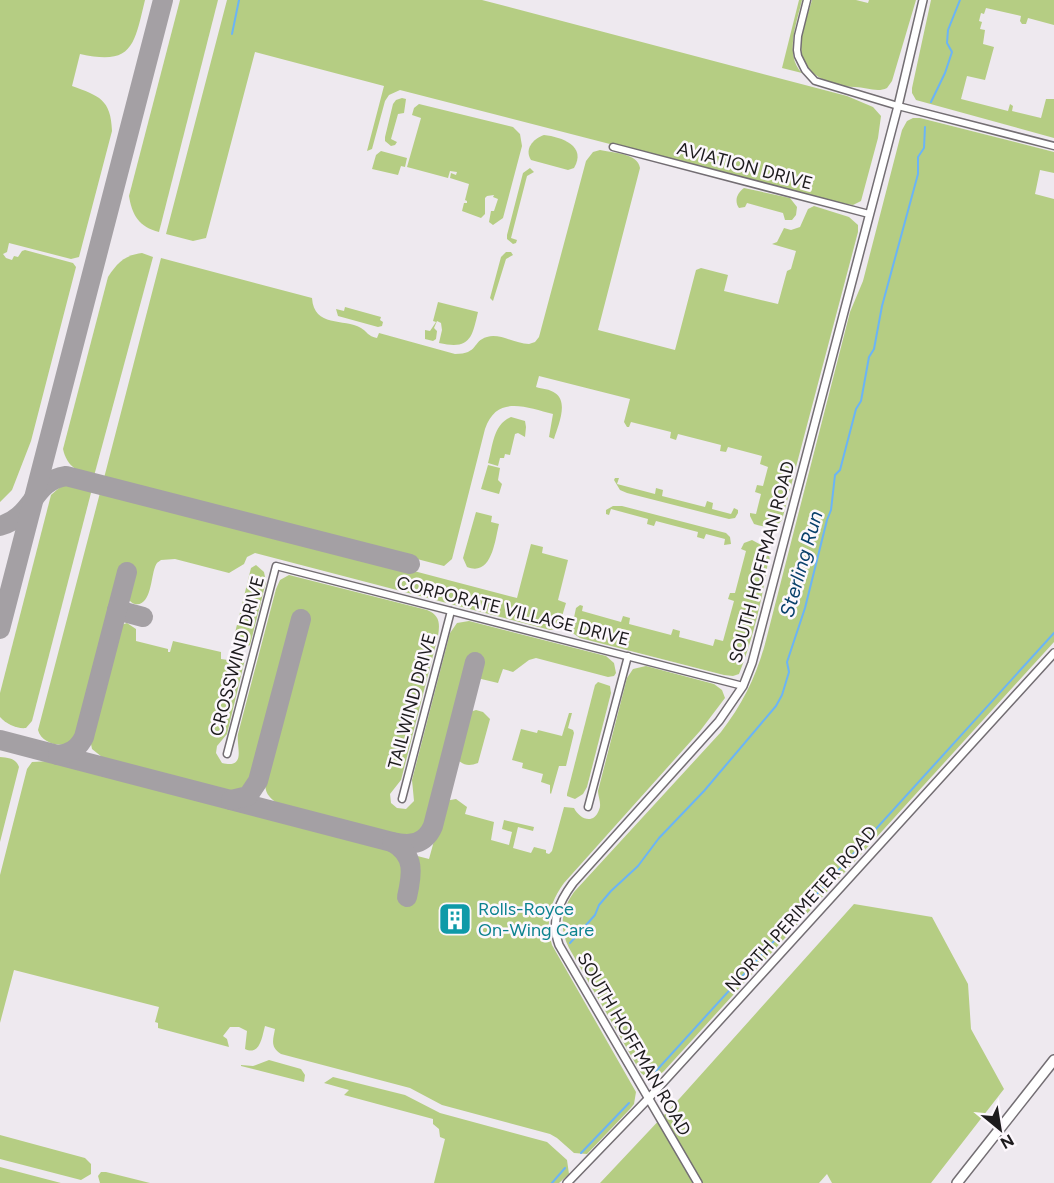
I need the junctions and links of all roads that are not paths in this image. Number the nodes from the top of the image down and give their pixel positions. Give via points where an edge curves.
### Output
1 (807, 0) edge
2 (923, 0) edge
3 (898, 106) junction
4 (1054, 146) edge
5 (613, 147) dead end
6 (869, 214) junction
7 (276, 566) joint
8 (451, 611) junction
9 (1054, 653) edge
10 (628, 656) junction
11 (743, 686) junction
12 (227, 754) dead end
13 (402, 799) dead end
14 (588, 807) dead end
15 (1054, 1060) edge
16 (648, 1099) junction
17 (567, 1183) edge
18 (699, 1183) edge
19 (957, 1183) edge

1 - 3 street via 797,50 805,70 815,81
2 - 3 street, SOUTH HOFFMAN ROAD
3 - 4 street
3 - 6 street, SOUTH HOFFMAN ROAD
5 - 6 street, AVIATION DRIVE
6 - 11 street, SOUTH HOFFMAN ROAD
7 - 8 street, CORPORATE VILLAGE DRIVE
7 - 12 street, CROSSWIND DRIVE
8 - 10 street, CORPORATE VILLAGE DRIVE
8 - 13 street, TAILWIND DRIVE
9 - 16 street, NORTH PERIMETER ROAD
10 - 11 street, CORPORATE VILLAGE DRIVE
10 - 14 street
11 - 16 street, SOUTH HOFFMAN ROAD via 719,721 573,883 558,906 555,925 559,945
15 - 19 main road
16 - 17 street, NORTH PERIMETER ROAD
16 - 18 street, SOUTH HOFFMAN ROAD

